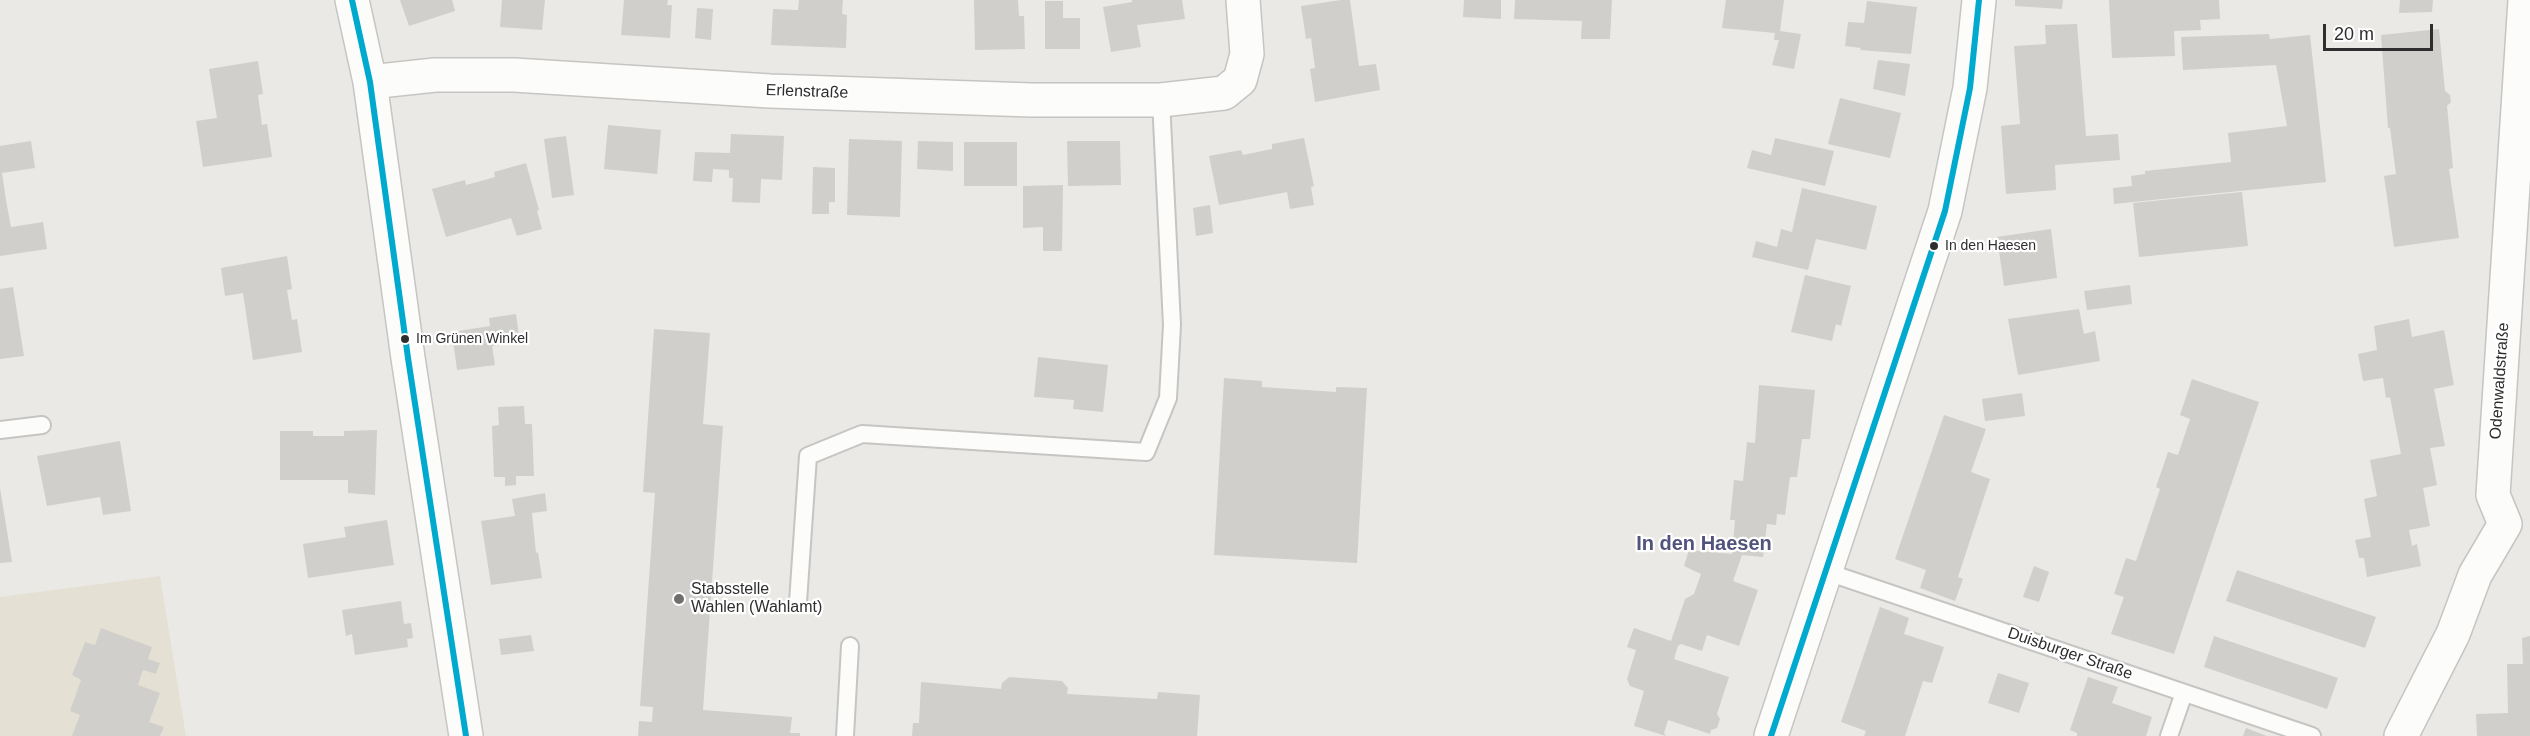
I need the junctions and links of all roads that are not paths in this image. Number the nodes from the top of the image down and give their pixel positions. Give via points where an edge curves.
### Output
1 (352, 0) edge
2 (1243, 0) edge
3 (1979, 0) edge
4 (2525, 0) edge
5 (370, 82) junction
6 (1161, 100) junction
7 (42, 425) dead end
8 (0, 430) edge
9 (2517, 522) edge
10 (1827, 572) junction
11 (798, 602) dead end
12 (850, 646) dead end
13 (2184, 693) junction
14 (466, 736) edge
15 (845, 736) edge
16 (1771, 736) edge
17 (2169, 736) edge
18 (2312, 736) edge
19 (2401, 736) edge

1 - 5 street
2 - 6 street, Erlenstraße via 1246,54 1240,80 1224,93
3 - 10 street via 1970,88 1945,211
4 - 9 street, Odenwaldstraße via 2493,495
5 - 6 street, Erlenstraße via 435,75 514,75 770,91
5 - 14 street
6 - 11 lane via 1172,325 1168,398 1146,452 862,434 808,456
7 - 8 lane
9 - 19 street, Odenwaldstraße via 2475,575 2453,634
10 - 13 lane, Duisburger Straße
10 - 16 street
12 - 15 lane
13 - 17 lane
13 - 18 lane, Duisburger Straße

